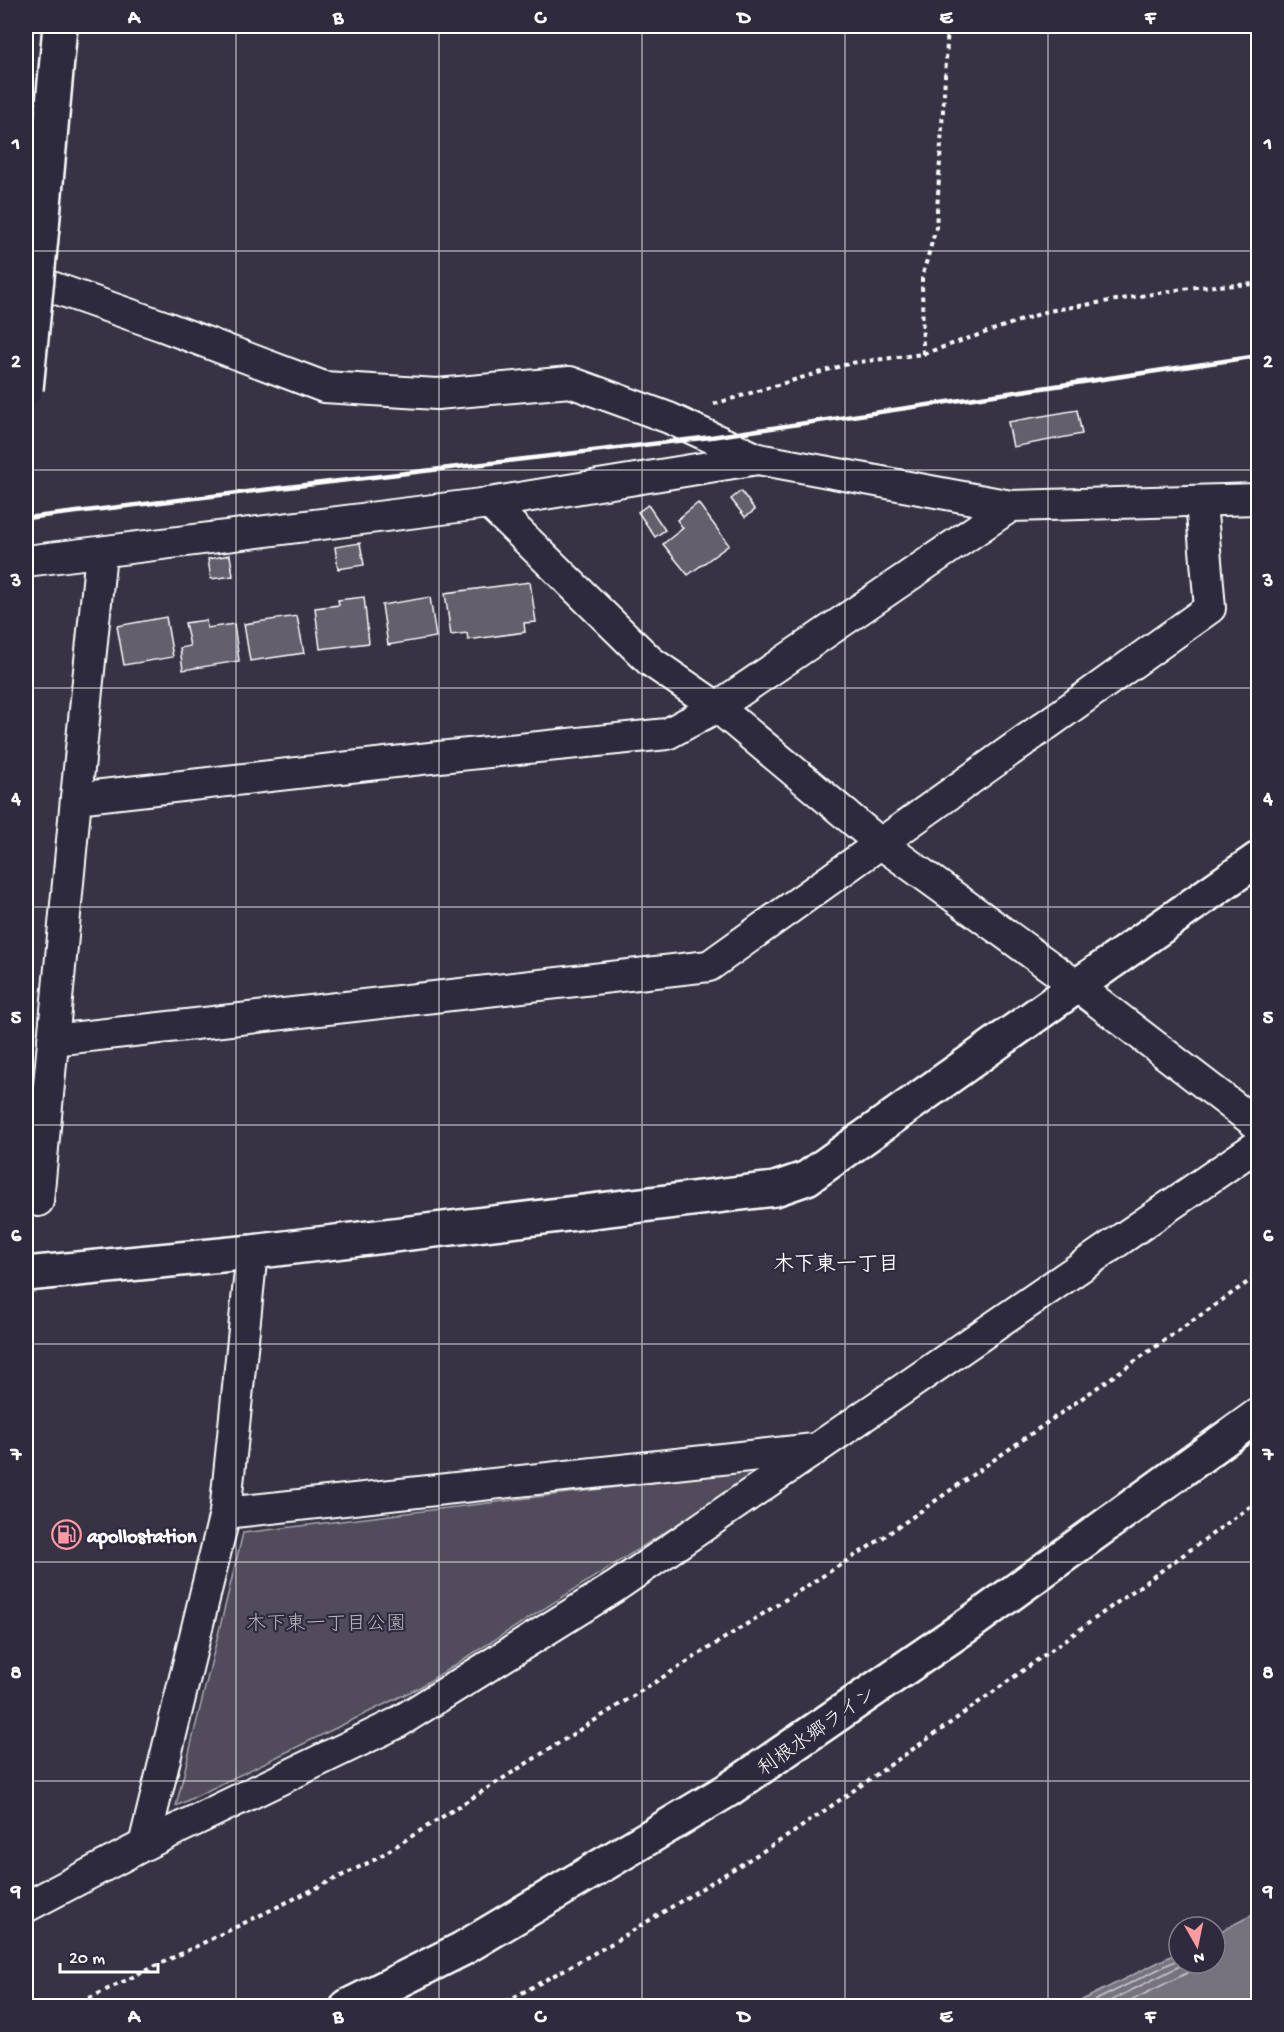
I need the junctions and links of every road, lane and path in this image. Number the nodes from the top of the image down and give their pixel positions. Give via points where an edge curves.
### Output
1 (60, 26) edge
2 (948, 26) edge
3 (26, 278) edge
4 (1258, 284) edge
5 (923, 354) junction
6 (26, 389) edge
7 (669, 418) junction
8 (758, 459) junction
9 (1258, 499) edge
10 (1200, 501) junction
11 (489, 503) junction
12 (1011, 506) junction
13 (101, 553) junction
14 (26, 561) edge
15 (717, 707) junction
16 (76, 798) junction
17 (880, 843) junction
18 (1258, 859) edge
19 (1077, 986) junction
20 (53, 1040) junction
21 (1258, 1125) edge
22 (1258, 1145) edge
23 (38, 1201) dead end
24 (252, 1252) junction
25 (26, 1274) edge
26 (1258, 1275) edge
27 (1258, 1415) edge
28 (817, 1448) junction
29 (1258, 1501) edge
30 (225, 1513) junction
31 (144, 1845) junction
32 (26, 1907) edge
33 (73, 2007) edge
34 (348, 2007) edge
35 (498, 2007) edge

1 - 6 main road, bridge
2 - 5 path via 936,228 922,277
3 - 7 street via 324,387 437,394 570,382
4 - 5 path via 1196,287 1048,311
5 - 7 path via 851,363
7 - 8 street
8 - 11 street
8 - 12 street
9 - 10 street
10 - 12 street
10 - 17 street via 1210,608
11 - 13 street
11 - 15 street via 650,662
12 - 15 street
13 - 14 street
13 - 16 street
15 - 16 street via 667,734
15 - 17 street
16 - 20 street
17 - 19 street
17 - 20 street via 709,966
18 - 19 main road
19 - 21 street
19 - 24 main road via 807,1178 775,1190
20 - 23 street
22 - 28 street
24 - 25 main road
24 - 30 street
26 - 33 path via 878,1541 374,1860
27 - 34 main road, 利根水郷ライン via 972,1622 728,1790 462,1949
28 - 30 street
28 - 31 street via 615,1587 397,1723
29 - 35 path via 791,1834 609,1945
30 - 31 street
31 - 32 street

